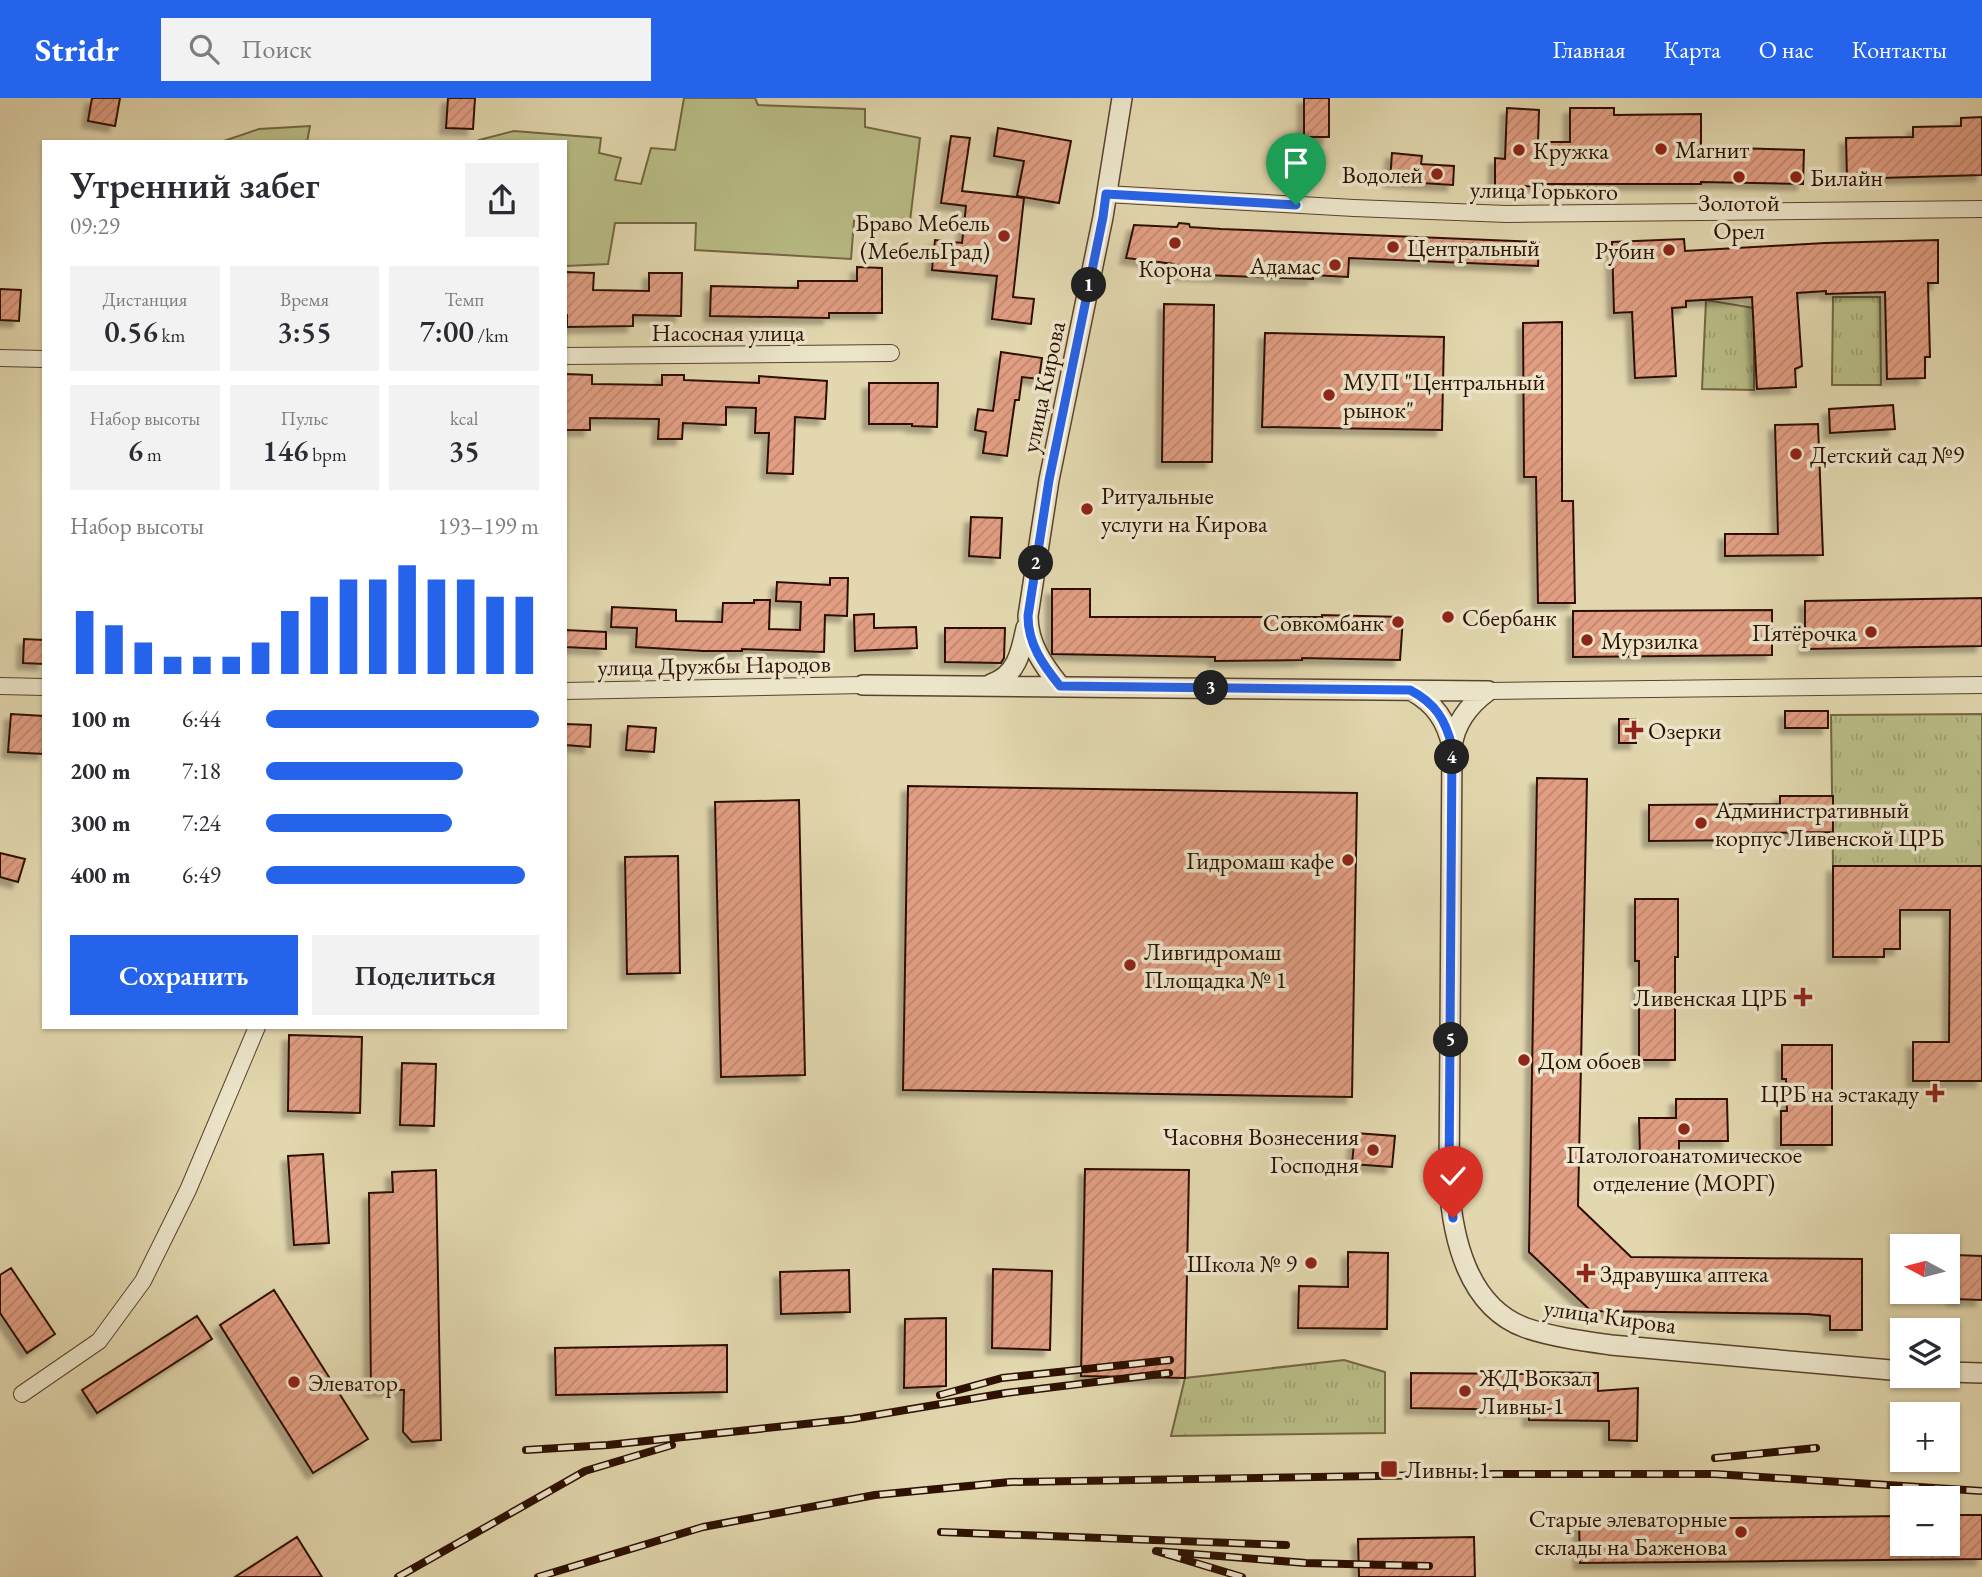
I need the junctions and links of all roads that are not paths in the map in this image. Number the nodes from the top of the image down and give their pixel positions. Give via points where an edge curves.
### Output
1 (1122, 98) edge
2 (1106, 194) junction
3 (1982, 209) edge
4 (891, 354) dead end
5 (567, 356) edge
6 (0, 358) edge
7 (42, 359) edge
8 (1028, 616) junction
9 (863, 685) joint
10 (985, 685) junction
11 (1982, 685) edge
12 (0, 686) edge
13 (1060, 686) junction
14 (42, 687) edge
15 (1410, 690) junction
16 (567, 691) edge
17 (1488, 691) junction
18 (1452, 747) junction
19 (256, 1029) edge
20 (1890, 1370) edge
21 (1960, 1372) edge
22 (1982, 1373) edge
23 (22, 1394) dead end

1 - 2 street, улица Кирова
2 - 3 street, улица Горького via 1507,214
2 - 8 street, улица Кирова via 1049,480
4 - 5 street, Насосная улица
6 - 7 street
8 - 10 street, улица Кирова via 1023,647 1013,669
8 - 13 street via 1036,652
9 - 10 street
9 - 16 street, улица Дружбы Народов
10 - 13 street
11 - 17 street
12 - 14 street
13 - 15 street
15 - 17 street
15 - 18 street via 1439,712
17 - 18 street, улица Кирова via 1463,715
18 - 20 street, улица Кирова via 1449,1182 1460,1251 1480,1292 1514,1322 1569,1339
19 - 23 street via 188,1190 143,1281 99,1341
21 - 22 street

